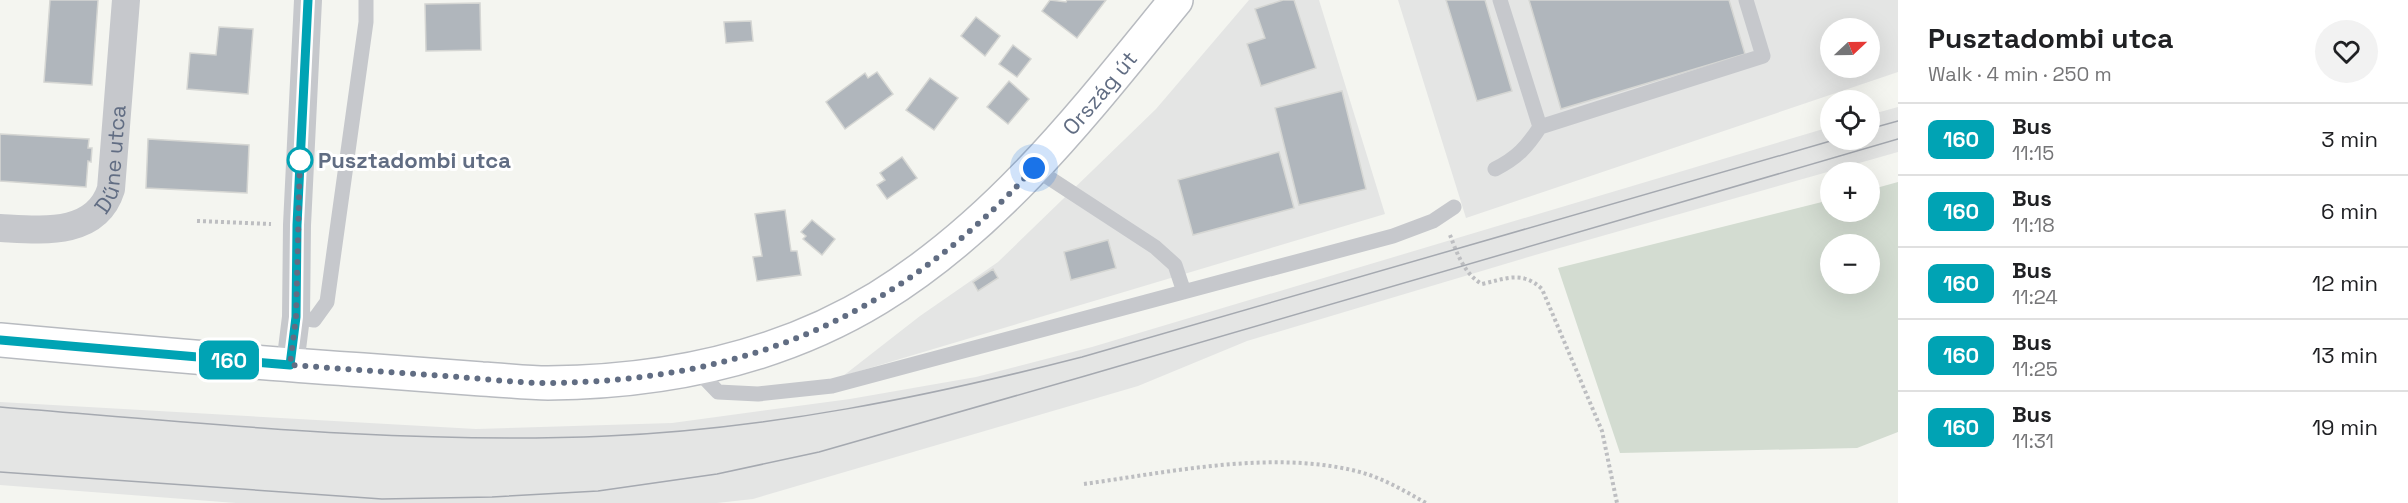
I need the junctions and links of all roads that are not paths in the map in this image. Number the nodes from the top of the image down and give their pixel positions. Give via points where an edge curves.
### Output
1 (126, 0) edge
2 (308, 0) edge
3 (366, 0) edge
4 (1176, 0) edge
5 (1500, 0) edge
6 (1746, 0) edge
7 (1540, 127) junction
8 (1034, 168) junction
9 (1495, 169) dead end
10 (1454, 207) dead end
11 (0, 228) edge
12 (1184, 292) junction
13 (296, 317) junction
14 (0, 340) edge
15 (290, 365) junction
16 (696, 369) junction

1 - 11 street, Dűne utca via 108,200 93,217 62,229
2 - 13 street
3 - 13 lane via 327,303 314,320
4 - 8 main road, Ország út
5 - 7 lane
6 - 7 lane via 1763,56
7 - 9 lane via 1527,148
8 - 12 lane via 1155,247 1175,264
8 - 16 main road, Ország út via 978,224 878,298 783,345
10 - 12 lane via 1433,221 1393,236
12 - 16 lane via 832,386 758,394 717,392
13 - 15 street
14 - 15 main road, Ország út
15 - 16 main road, Ország út via 546,383 618,380

